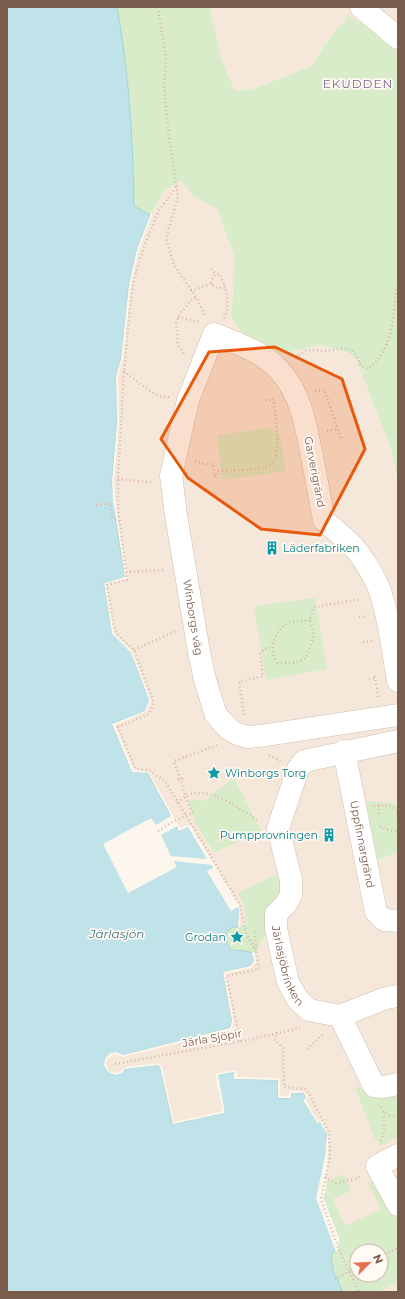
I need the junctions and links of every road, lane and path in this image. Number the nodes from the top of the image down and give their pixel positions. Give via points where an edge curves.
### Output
1 (158, 7) edge
2 (361, 7) edge
3 (398, 38) edge
4 (176, 187) junction
5 (211, 269) dead end
6 (216, 274) junction
7 (211, 284) junction
8 (398, 286) edge
9 (225, 287) junction
10 (191, 291) junction
11 (196, 297) junction
12 (178, 317) junction
13 (212, 329) junction
14 (186, 355) dead end
15 (278, 368) junction
16 (124, 371) junction
17 (295, 395) junction
18 (174, 396) dead end
19 (273, 401) dead end
20 (344, 437) dead end
21 (214, 464) dead end
22 (96, 505) dead end
23 (120, 523) junction
24 (382, 595) junction
25 (310, 620) junction
26 (176, 630) dead end
27 (373, 641) dead end
28 (363, 642) dead end
29 (272, 646) junction
30 (134, 650) junction
31 (375, 678) dead end
32 (369, 679) dead end
33 (398, 681) edge
34 (398, 715) edge
35 (237, 722) junction
36 (398, 741) edge
37 (344, 751) junction
38 (270, 756) dead end
39 (277, 760) dead end
40 (186, 797) junction
41 (177, 802) junction
42 (356, 811) junction
43 (186, 816) junction
44 (398, 819) edge
45 (278, 829) junction
46 (158, 830) dead end
47 (398, 921) edge
48 (392, 997) edge
49 (340, 1016) junction
50 (307, 1019) junction
51 (277, 1032) junction
52 (323, 1034) dead end
53 (240, 1041) junction
54 (307, 1049) dead end
55 (115, 1064) dead end
56 (398, 1084) edge
57 (384, 1112) dead end
58 (384, 1131) dead end
59 (398, 1155) edge
60 (377, 1166) junction
61 (325, 1177) junction
62 (398, 1205) edge
63 (349, 1271) joint
64 (335, 1279) dead end

1 - 4 path via 166,58 164,87
2 - 3 street
4 - 10 path via 178,197 166,238 174,265
4 - 16 path via 159,210 134,279
5 - 6 path
6 - 7 path
6 - 9 path via 220,274
7 - 9 path via 217,288
7 - 10 path
8 - 15 path via 386,348 375,364 368,369 361,366 356,354 347,348 307,350 298,356 283,358
9 - 13 path via 226,312
10 - 11 path
11 - 12 path
11 - 13 path
12 - 13 path
12 - 14 path via 178,346
13 - 15 street, Garverigränd via 256,352
13 - 35 street, Winborgs väg via 188,400 171,476 205,680 216,715
15 - 17 street, Garverigränd via 288,380
16 - 18 path via 163,398
16 - 23 path via 118,479
17 - 20 path via 326,389 340,438
17 - 24 street, Garverigränd via 308,435 324,520 358,552
19 - 21 path via 278,429 275,462 259,468 218,471 218,476 215,477
22 - 23 path via 110,503 112,517
23 - 30 path via 128,580 107,585 117,634
24 - 25 path via 314,607
24 - 33 street, Garverigränd
25 - 29 path via 289,622 276,634
25 - 29 path via 314,636 306,658 295,663 278,663 273,656
26 - 30 path
27 - 28 path
29 - 35 path via 260,653 263,676 239,682
30 - 41 path via 154,703 149,714 118,727 135,768 150,771 166,781
31 - 32 path
34 - 35 street, Winborgs väg via 247,737 237,734
35 - 40 path via 219,744 174,761
36 - 37 street
37 - 42 street, Uppfinnargränd
37 - 45 street via 304,761 298,769
38 - 39 path
40 - 41 path
40 - 43 path via 193,814
40 - 45 path via 190,794 212,794 269,827
41 - 43 path
42 - 44 path via 368,806 389,805 397,810
42 - 47 street, Uppfinnargränd via 376,912 384,920
43 - 46 path
43 - 53 path via 240,905 246,934 256,951 259,969 226,978
45 - 50 street, Järlasjöbrinken via 291,880 291,895 276,914 276,929 288,982
48 - 49 street
49 - 50 street
49 - 56 street via 374,1086 383,1088
50 - 51 path, Järla Sjöpir
51 - 53 path, Järla Sjöpir
51 - 61 path via 274,1039 283,1048 284,1087 305,1090 310,1095 329,1133 330,1157
52 - 54 path
53 - 55 path, Järla Sjöpir
57 - 58 path
59 - 60 street
60 - 61 path via 356,1179 336,1183
60 - 62 street
61 - 63 path via 321,1198 338,1248
63 - 64 path

